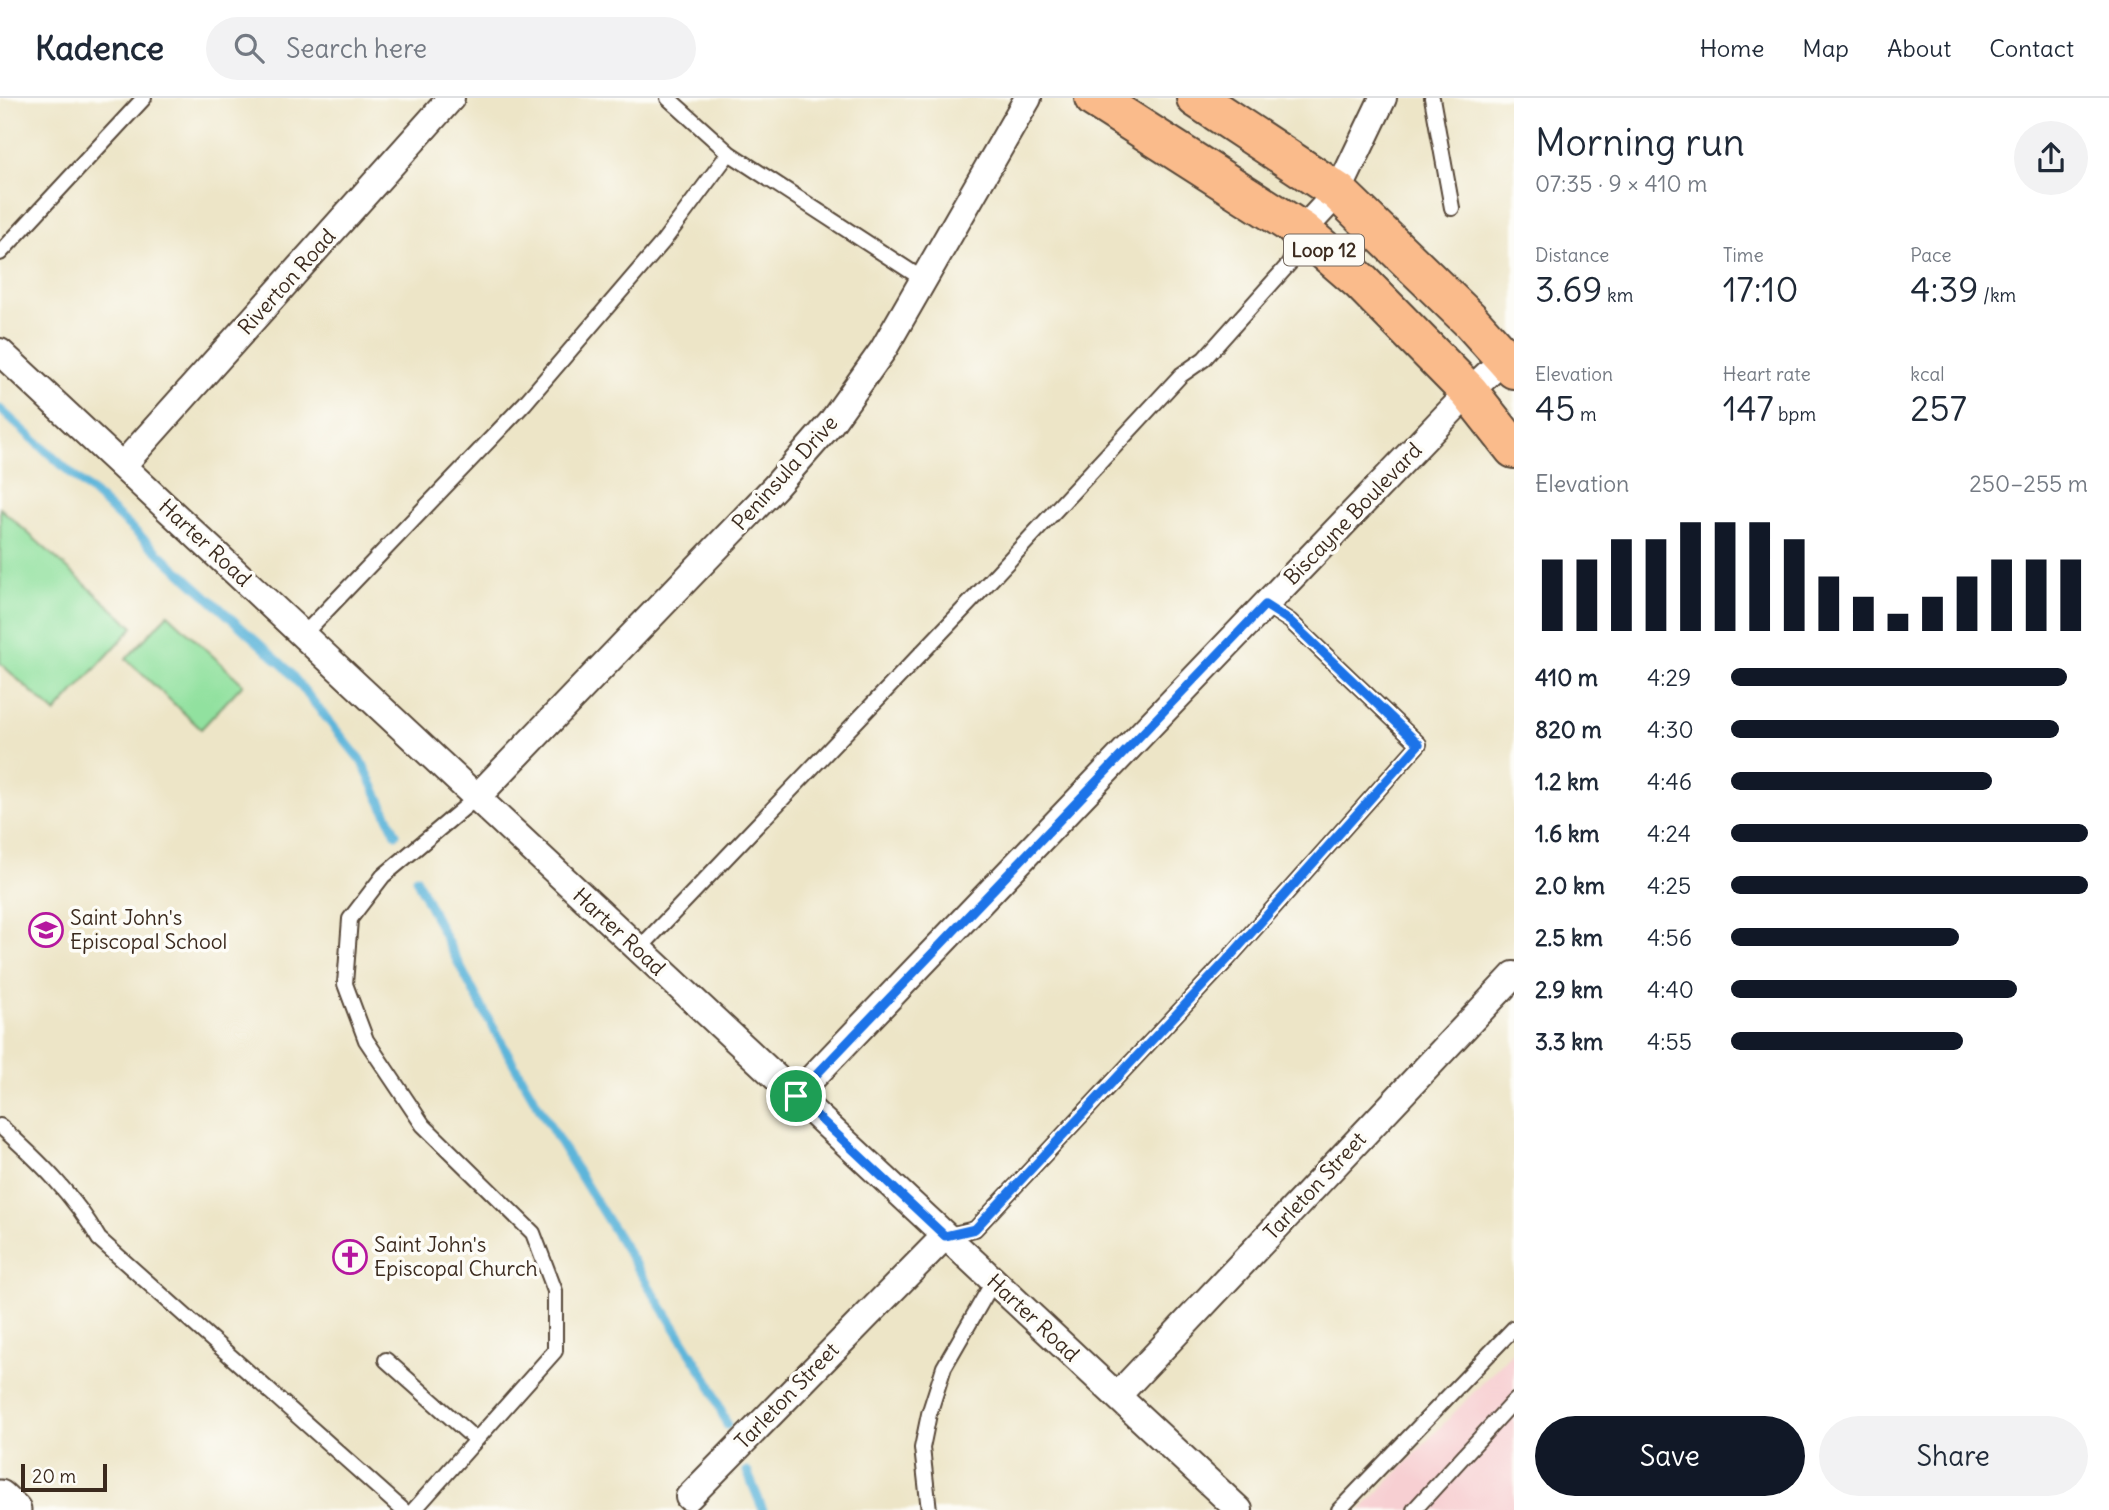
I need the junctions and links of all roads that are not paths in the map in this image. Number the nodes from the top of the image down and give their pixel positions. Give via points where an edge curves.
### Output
1 (144, 98) edge
2 (451, 98) edge
3 (668, 98) edge
4 (1028, 98) edge
5 (1094, 98) edge
6 (1196, 98) edge
7 (1383, 98) edge
8 (1433, 98) edge
9 (729, 153) junction
10 (1338, 192) junction
11 (1452, 208) dead end
12 (1302, 231) junction
13 (0, 253) edge
14 (924, 279) junction
15 (0, 352) edge
16 (1510, 364) edge
17 (1469, 392) junction
18 (1514, 449) edge
19 (122, 466) junction
20 (1265, 605) junction
21 (303, 635) junction
22 (476, 798) junction
23 (638, 950) junction
24 (1514, 975) edge
25 (796, 1096) junction
26 (0, 1126) edge
27 (945, 1236) junction
28 (993, 1282) junction
29 (1514, 1328) edge
30 (386, 1360) dead end
31 (1117, 1396) junction
32 (1514, 1401) edge
33 (476, 1440) junction
34 (0, 1497) edge
35 (689, 1497) dead end
36 (14, 1510) edge
37 (403, 1510) edge
38 (414, 1510) edge
39 (929, 1510) edge
40 (1239, 1510) edge
41 (1339, 1510) edge
42 (1414, 1510) edge

1 - 13 lane
2 - 19 street, Riverton Road
3 - 9 lane
4 - 14 street, Peninsula Drive
5 - 12 main road, Loop 12
6 - 10 main road, Loop 12
7 - 10 street
8 - 11 lane
9 - 14 lane
9 - 21 lane via 662,243 525,403
10 - 12 street
10 - 16 main road, Loop 12
12 - 17 main road, Loop 12 via 1360,281
12 - 23 lane via 1289,264 1204,359 1181,375
14 - 22 street, Peninsula Drive via 883,350 831,423
15 - 19 street, Harter Road
16 - 17 street, Biscayne Boulevard
17 - 18 main road, Loop 12
17 - 20 street, Biscayne Boulevard
19 - 21 street, Harter Road
20 - 25 street, Biscayne Boulevard
20 - 27 lane via 1290,621 1419,744 1227,960 975,1229
21 - 22 street, Harter Road
22 - 23 street, Harter Road
22 - 33 lane via 383,876 350,919 345,984 366,1040 423,1125 533,1233 555,1290 555,1351
23 - 25 street, Harter Road
24 - 31 street, Tarleton Street
25 - 27 street, Harter Road
26 - 37 lane via 83,1211 99,1239
27 - 28 street, Harter Road
27 - 35 street, Tarleton Street
28 - 31 street, Harter Road
28 - 39 lane via 944,1367 929,1414 922,1448
29 - 41 lane
30 - 33 lane
31 - 40 street, Harter Road
32 - 42 lane
33 - 38 lane
34 - 36 street

